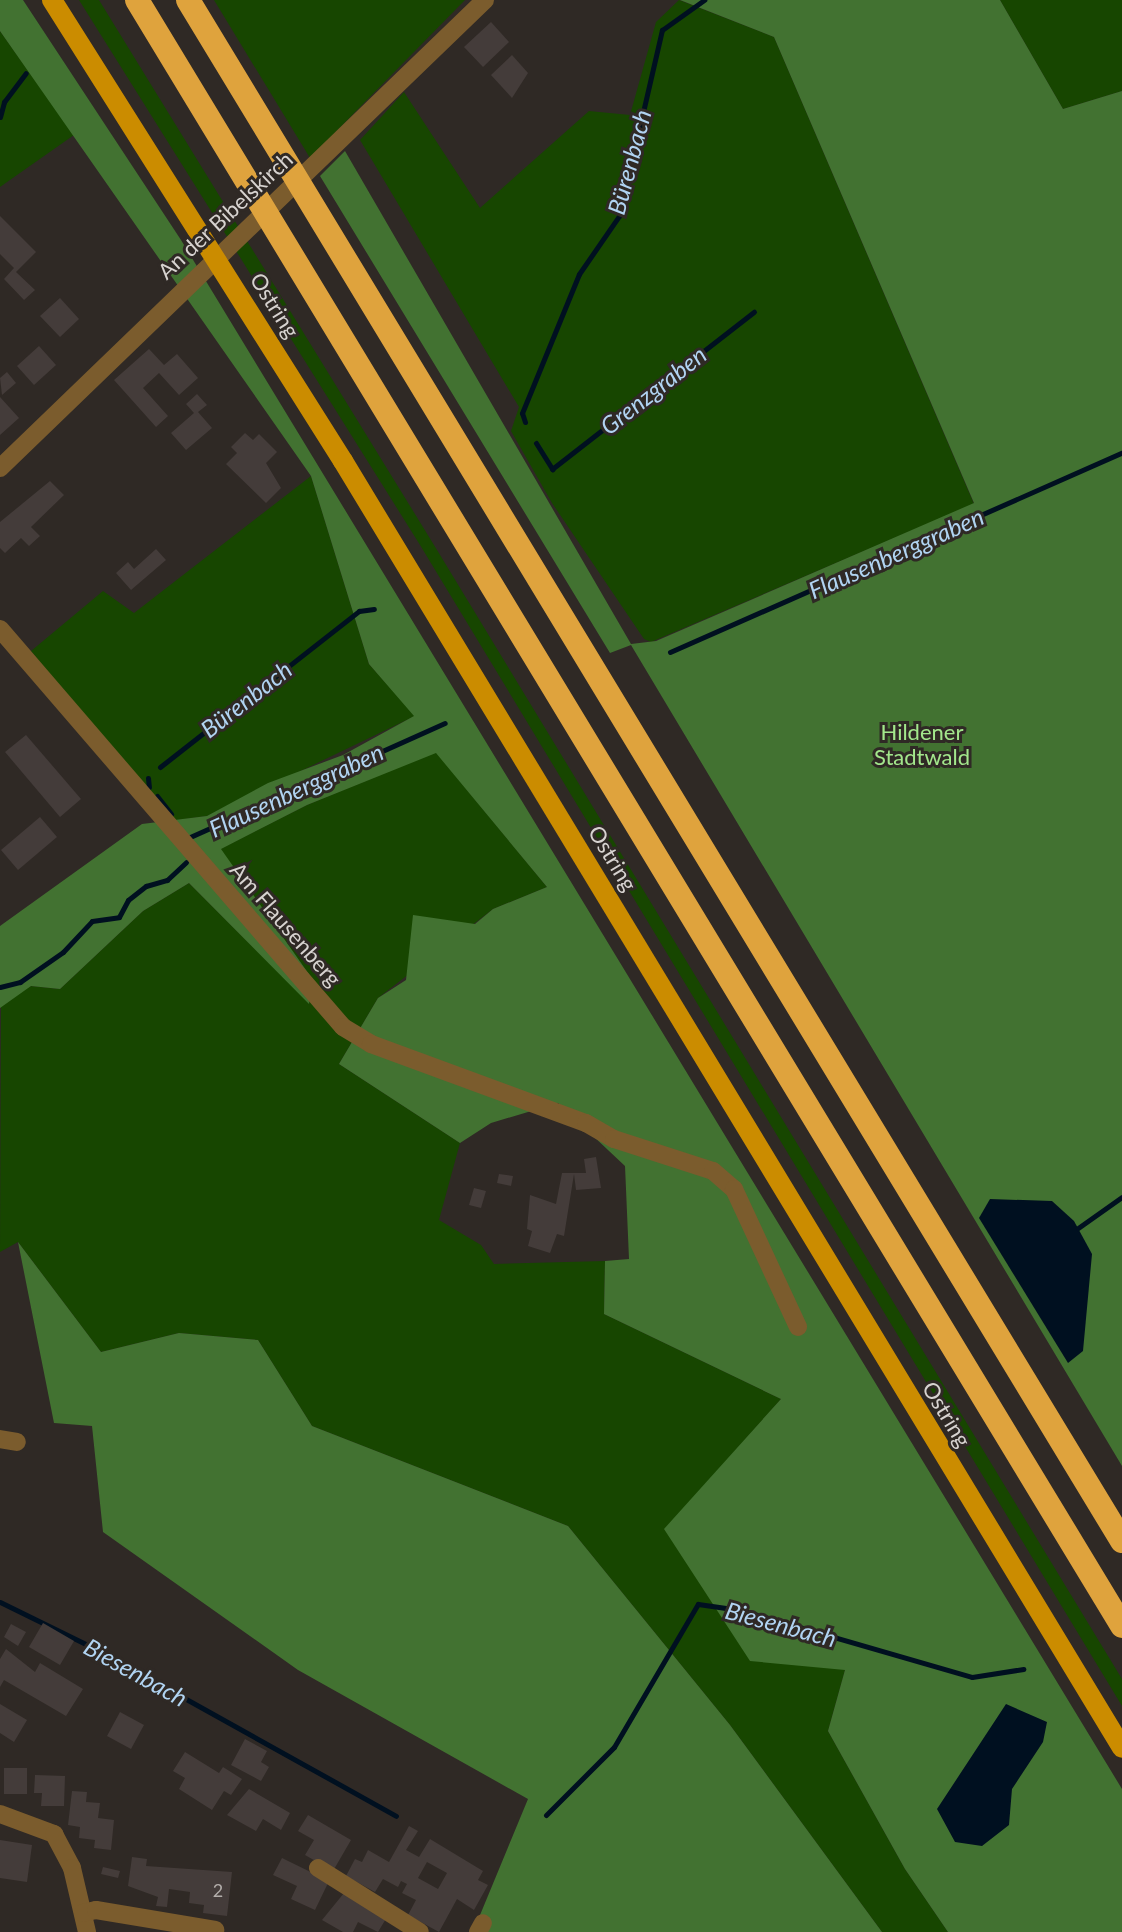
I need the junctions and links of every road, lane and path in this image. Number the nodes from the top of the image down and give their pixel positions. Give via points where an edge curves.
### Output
1 (52, 0) edge
2 (137, 0) edge
3 (188, 0) edge
4 (485, 0) edge
5 (0, 468) edge
6 (0, 629) edge
7 (798, 1327) dead end
8 (1122, 1541) edge
9 (1122, 1626) edge
10 (1122, 1748) edge
11 (0, 1814) edge
12 (318, 1868) dead end
13 (83, 1913) junction
14 (215, 1930) edge
15 (87, 1932) edge
16 (420, 1932) edge

1 - 10 main road, Ostring via 231,278
2 - 9 highway
3 - 8 highway
4 - 5 street, An der Bibelskirch
6 - 7 street, Am Flausenberg via 343,1027 371,1044 586,1123 614,1139 713,1171 734,1189
11 - 13 street via 54,1834 72,1868
12 - 16 street
13 - 14 street via 96,1910
13 - 15 street

